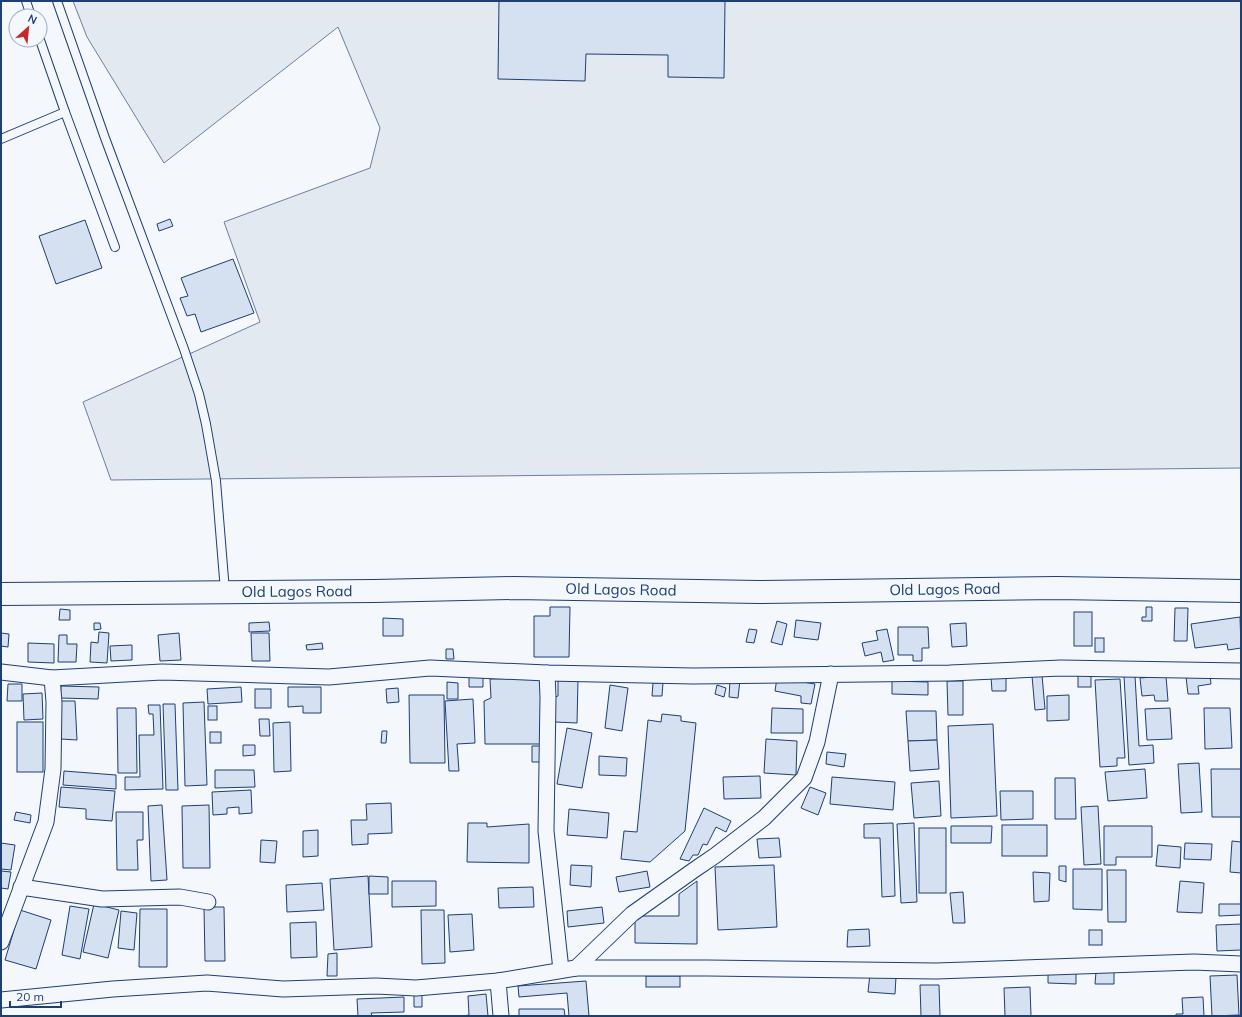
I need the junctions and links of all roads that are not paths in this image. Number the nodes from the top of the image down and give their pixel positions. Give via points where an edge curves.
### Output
1 (57, 1) edge
2 (43, 48) edge
3 (65, 112) junction
4 (1, 139) edge
5 (115, 247) dead end
6 (1241, 591) edge
7 (225, 592) junction
8 (1, 594) edge
9 (1241, 671) edge
10 (1, 672) edge
11 (547, 673) junction
12 (831, 674) junction
13 (52, 678) junction
14 (21, 887) junction
15 (208, 902) dead end
16 (1, 942) edge
17 (1241, 964) edge
18 (576, 968) junction
19 (561, 970) junction
20 (498, 981) junction
21 (1, 1000) edge
22 (502, 1016) edge

1 - 7 lane via 199,394 216,481
2 - 3 lane
3 - 4 lane
3 - 5 lane
6 - 7 main road, Old Lagos Road via 1050,588 759,592 514,588
7 - 8 main road, Old Lagos Road
9 - 12 street via 1061,668
10 - 13 street
11 - 12 street via 693,676
11 - 13 street via 430,668 329,677 162,672
11 - 19 street via 546,832
12 - 18 street via 817,742 804,778 764,818 632,914
13 - 14 street via 52,769 46,822
14 - 15 street via 102,898 180,897
14 - 16 street
17 - 18 street via 1194,962 936,971
18 - 19 street
19 - 20 street
20 - 21 street via 416,988 376,986 283,989 207,983
20 - 22 street

